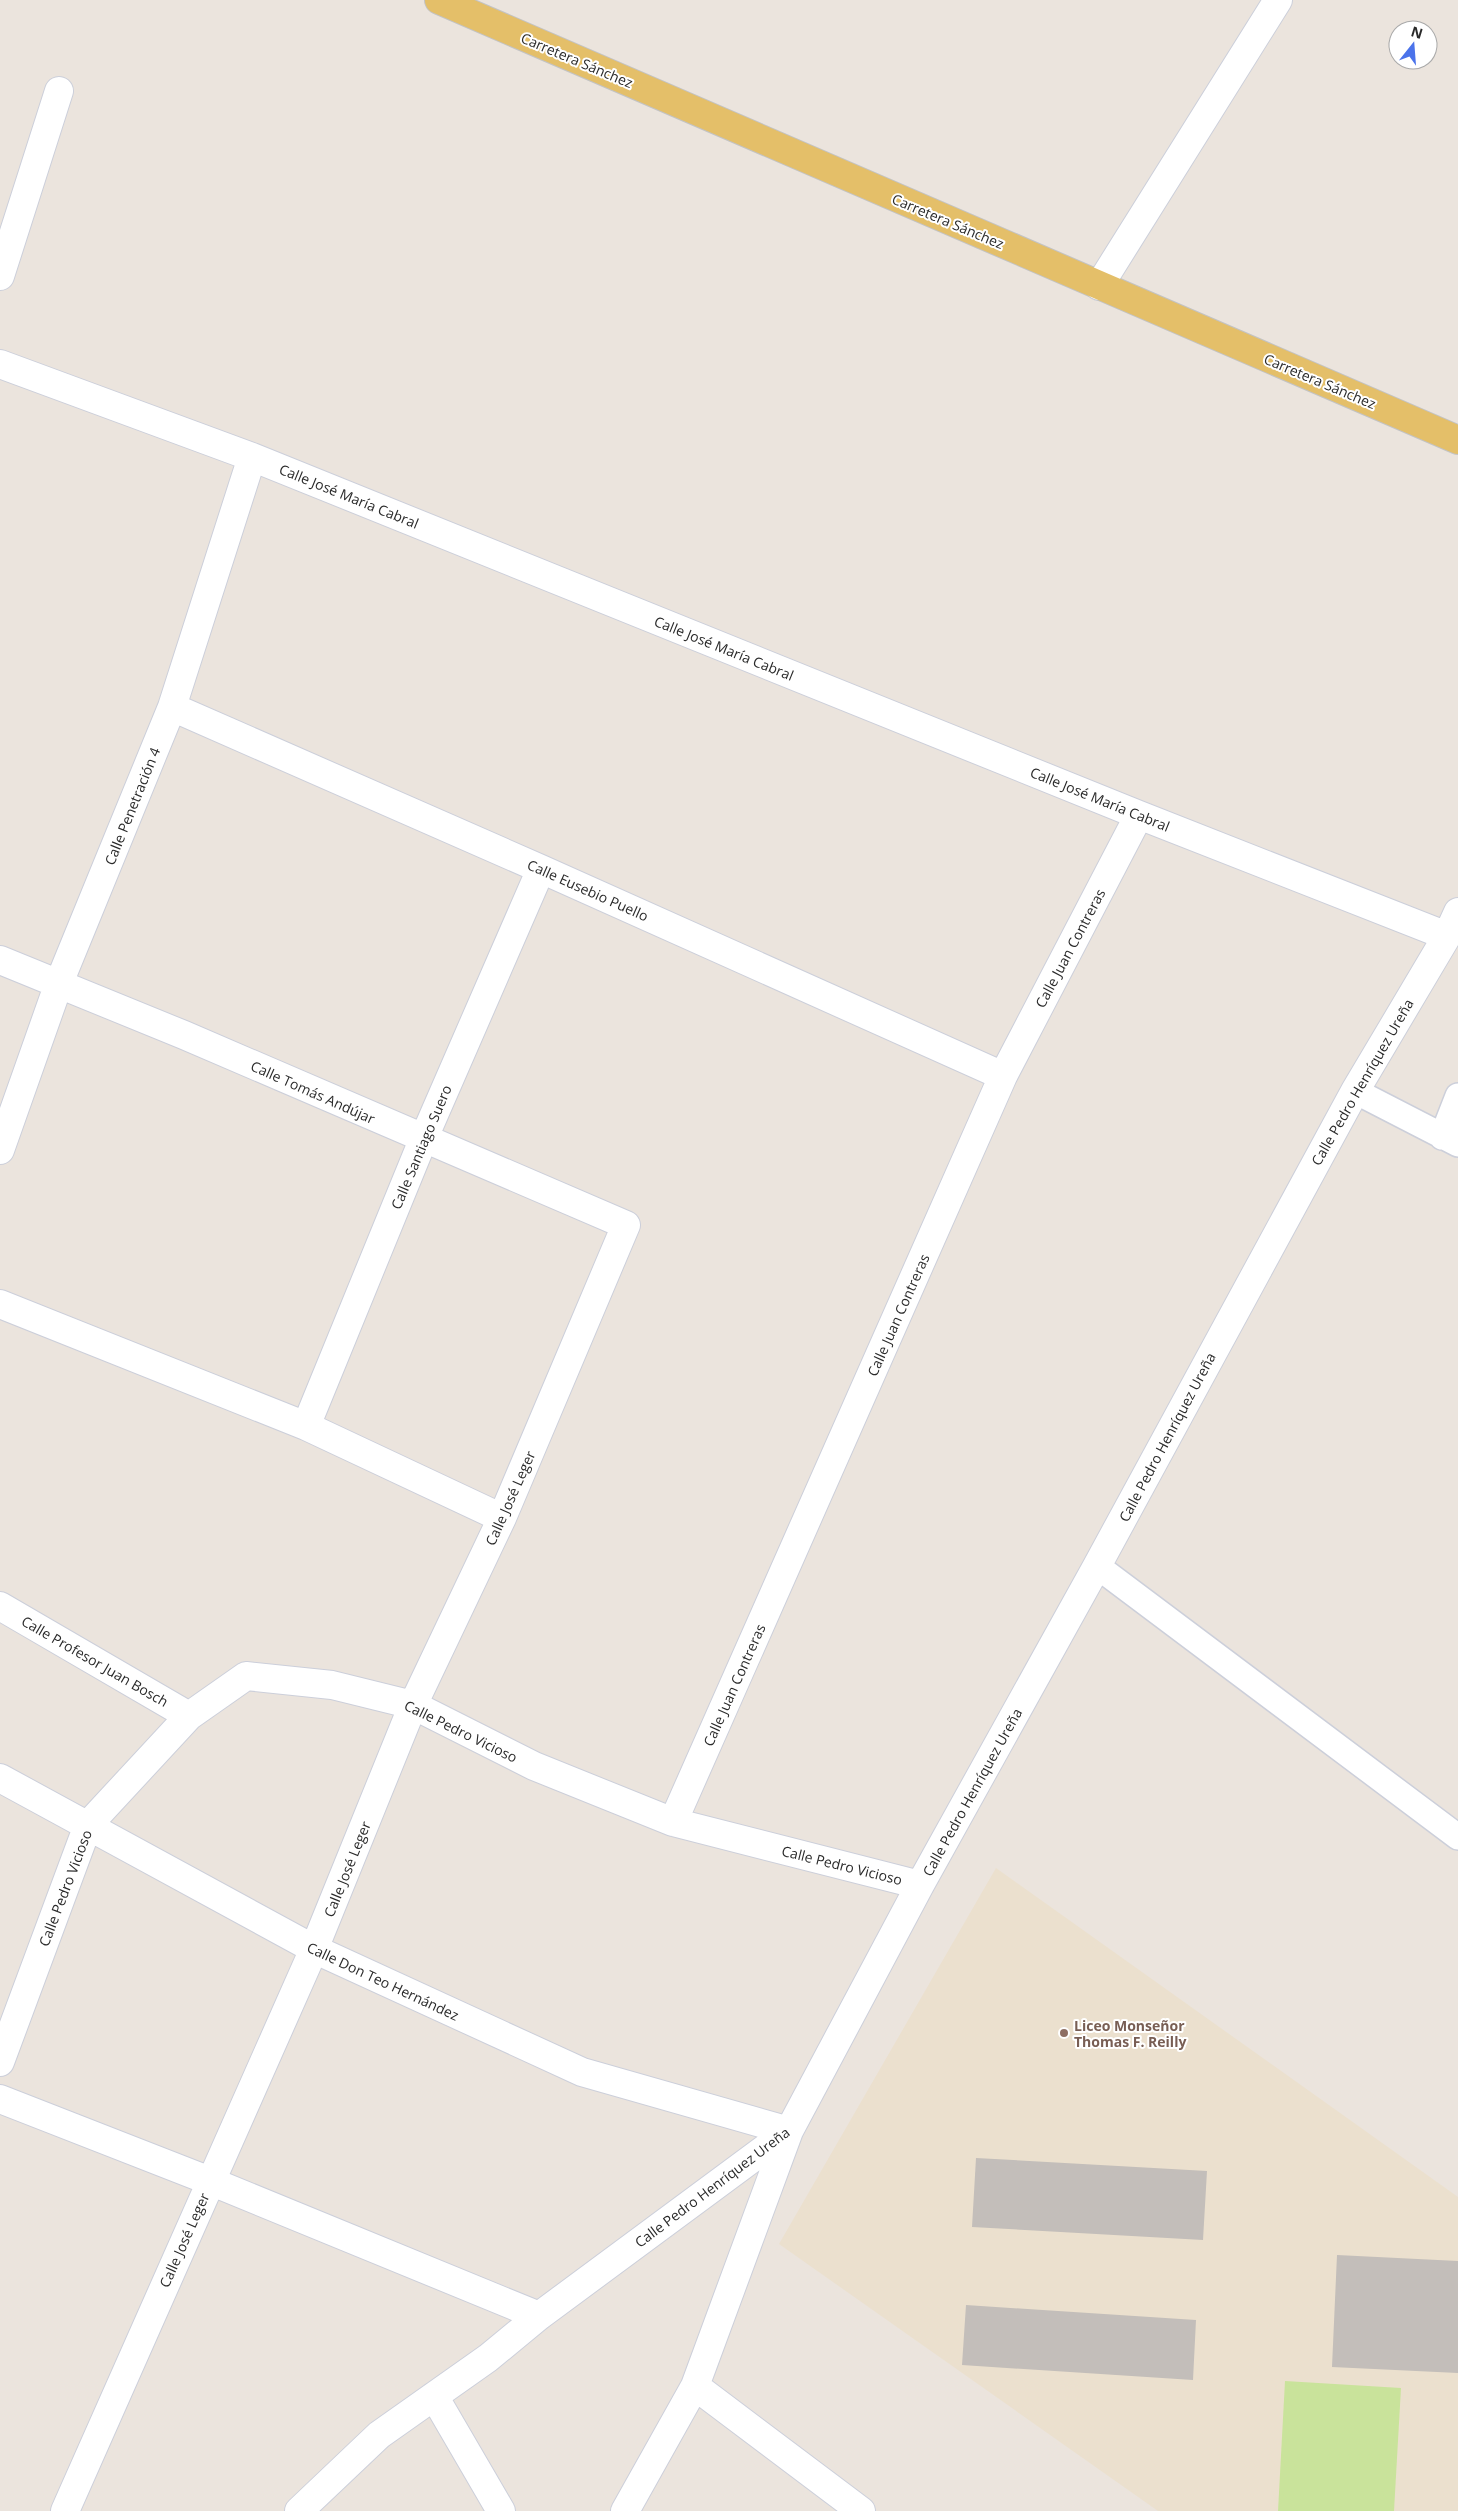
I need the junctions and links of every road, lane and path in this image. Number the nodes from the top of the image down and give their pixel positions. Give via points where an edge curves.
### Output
1 (439, 0) edge
2 (1278, 0) edge
3 (59, 91) dead end
4 (0, 276) edge
5 (1099, 286) junction
6 (0, 364) edge
7 (1458, 440) edge
8 (252, 457) junction
9 (172, 707) junction
10 (1139, 816) junction
11 (540, 869) junction
12 (1458, 912) edge
13 (1447, 936) junction
14 (0, 960) edge
15 (59, 983) junction
16 (1003, 1076) junction
17 (1355, 1091) junction
18 (1458, 1096) edge
19 (424, 1140) junction
20 (1450, 1140) edge
21 (0, 1150) edge
22 (626, 1226) joint
23 (0, 1304) edge
24 (306, 1426) junction
25 (502, 1518) junction
26 (1097, 1566) junction
27 (0, 1606) edge
28 (414, 1705) junction
29 (189, 1716) junction
30 (0, 1778) edge
31 (673, 1822) junction
32 (88, 1825) junction
33 (1458, 1837) edge
34 (920, 1885) junction
35 (314, 1949) junction
36 (0, 2062) edge
37 (0, 2099) edge
38 (789, 2131) junction
39 (210, 2181) junction
40 (539, 2316) junction
41 (695, 2386) junction
42 (434, 2396) junction
43 (65, 2511) edge
44 (299, 2511) edge
45 (501, 2511) edge
46 (624, 2511) edge
47 (860, 2511) edge

1 - 5 main road, Carretera Sánchez
2 - 5 street
3 - 4 street
5 - 7 main road, Carretera Sánchez
6 - 8 street, Calle José María Cabral
8 - 9 street, Calle Penetración 4
8 - 10 street, Calle José María Cabral
9 - 11 street, Calle Eusebio Puello
9 - 15 street, Calle Penetración 4
10 - 13 street, Calle José María Cabral
10 - 16 street, Calle Juan Contreras
11 - 16 street, Calle Eusebio Puello
11 - 19 street, Calle Santiago Suero
12 - 13 street, Calle Pedro Henríquez Ureña
13 - 17 street, Calle Pedro Henríquez Ureña
14 - 15 street, Calle Tomás Andújar
15 - 19 street, Calle Tomás Andújar
15 - 21 street, Calle Penetración 4
16 - 31 street, Calle Juan Contreras
17 - 20 lane
17 - 26 street, Calle Pedro Henríquez Ureña
18 - 20 lane
19 - 22 street, Calle Tomás Andújar
19 - 24 street, Calle Santiago Suero
22 - 25 street, Calle José Leger
23 - 24 street
24 - 25 street
25 - 28 street, Calle José Leger
26 - 33 lane
26 - 34 street, Calle Pedro Henríquez Ureña
27 - 29 street, Calle Profesor Juan Bosch
28 - 29 street, Calle Pedro Vicioso via 332,1685 246,1676
28 - 31 street, Calle Pedro Vicioso via 534,1766
28 - 35 street, Calle José Leger
29 - 32 street, Calle Pedro Vicioso
30 - 32 street, Calle Don Teo Hernández
31 - 34 street, Calle Pedro Vicioso
32 - 35 street, Calle Don Teo Hernández
32 - 36 street, Calle Pedro Vicioso
34 - 38 street, Calle Pedro Henríquez Ureña
35 - 38 street, Calle Don Teo Hernández via 582,2072
35 - 39 street, Calle José Leger
37 - 39 street
38 - 40 street, Calle Pedro Henríquez Ureña
38 - 41 street
39 - 40 street
39 - 43 street, Calle José Leger
40 - 42 street, Calle Pedro Henríquez Ureña
41 - 46 street
41 - 47 street
42 - 44 street, Calle Pedro Henríquez Ureña via 379,2435
42 - 45 street

